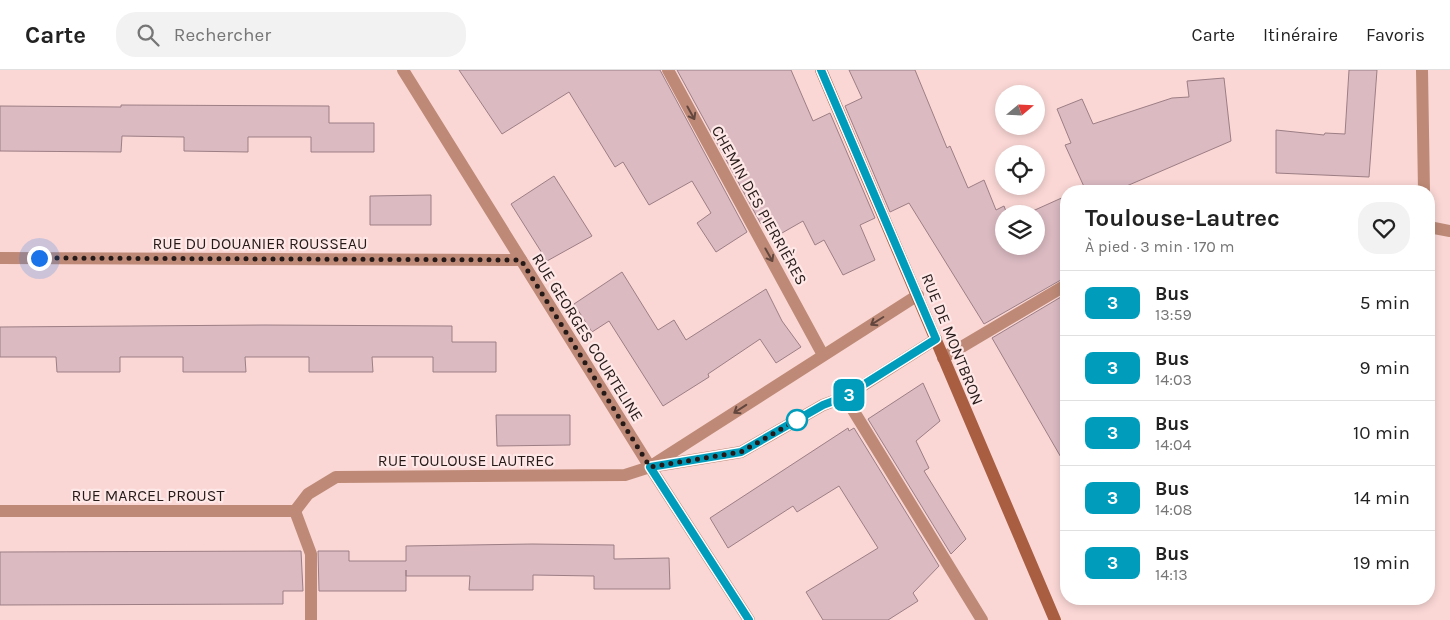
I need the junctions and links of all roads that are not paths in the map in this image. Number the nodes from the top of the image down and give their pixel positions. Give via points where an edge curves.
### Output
1 (403, 70) edge
2 (668, 70) edge
3 (821, 70) edge
4 (1422, 70) edge
5 (1424, 185) edge
6 (1435, 228) edge
7 (1450, 231) edge
8 (0, 258) edge
9 (521, 260) junction
10 (1060, 289) edge
11 (918, 295) junction
12 (936, 339) junction
13 (823, 355) junction
14 (943, 358) junction
15 (844, 397) junction
16 (650, 467) junction
17 (0, 511) edge
18 (295, 511) junction
19 (310, 620) edge
20 (749, 620) edge
21 (982, 620) edge
22 (1055, 620) edge

1 - 9 street, RUE GEORGES COURTELINE
2 -> 13 street, CHEMIN DES PIERRIÈRES
3 - 11 main road, RUE DE MONTBRON
4 - 5 street
6 - 7 street
8 - 9 street, RUE DU DOUANIER ROUSSEAU
9 - 16 street, RUE GEORGES COURTELINE
10 - 14 street
11 - 12 main road, RUE DE MONTBRON
11 -> 13 street
12 - 14 main road, RUE DE MONTBRON
12 - 15 street
13 -> 16 street
14 - 22 main road, RUE DE MONTBRON
15 - 16 street via 823,405 741,452
15 - 21 street
16 - 18 street, RUE TOULOUSE LAUTREC via 625,475 336,477 308,494
16 - 20 street, RUE GEORGES COURTELINE
17 - 18 street, RUE MARCEL PROUST
18 - 19 street via 311,554

